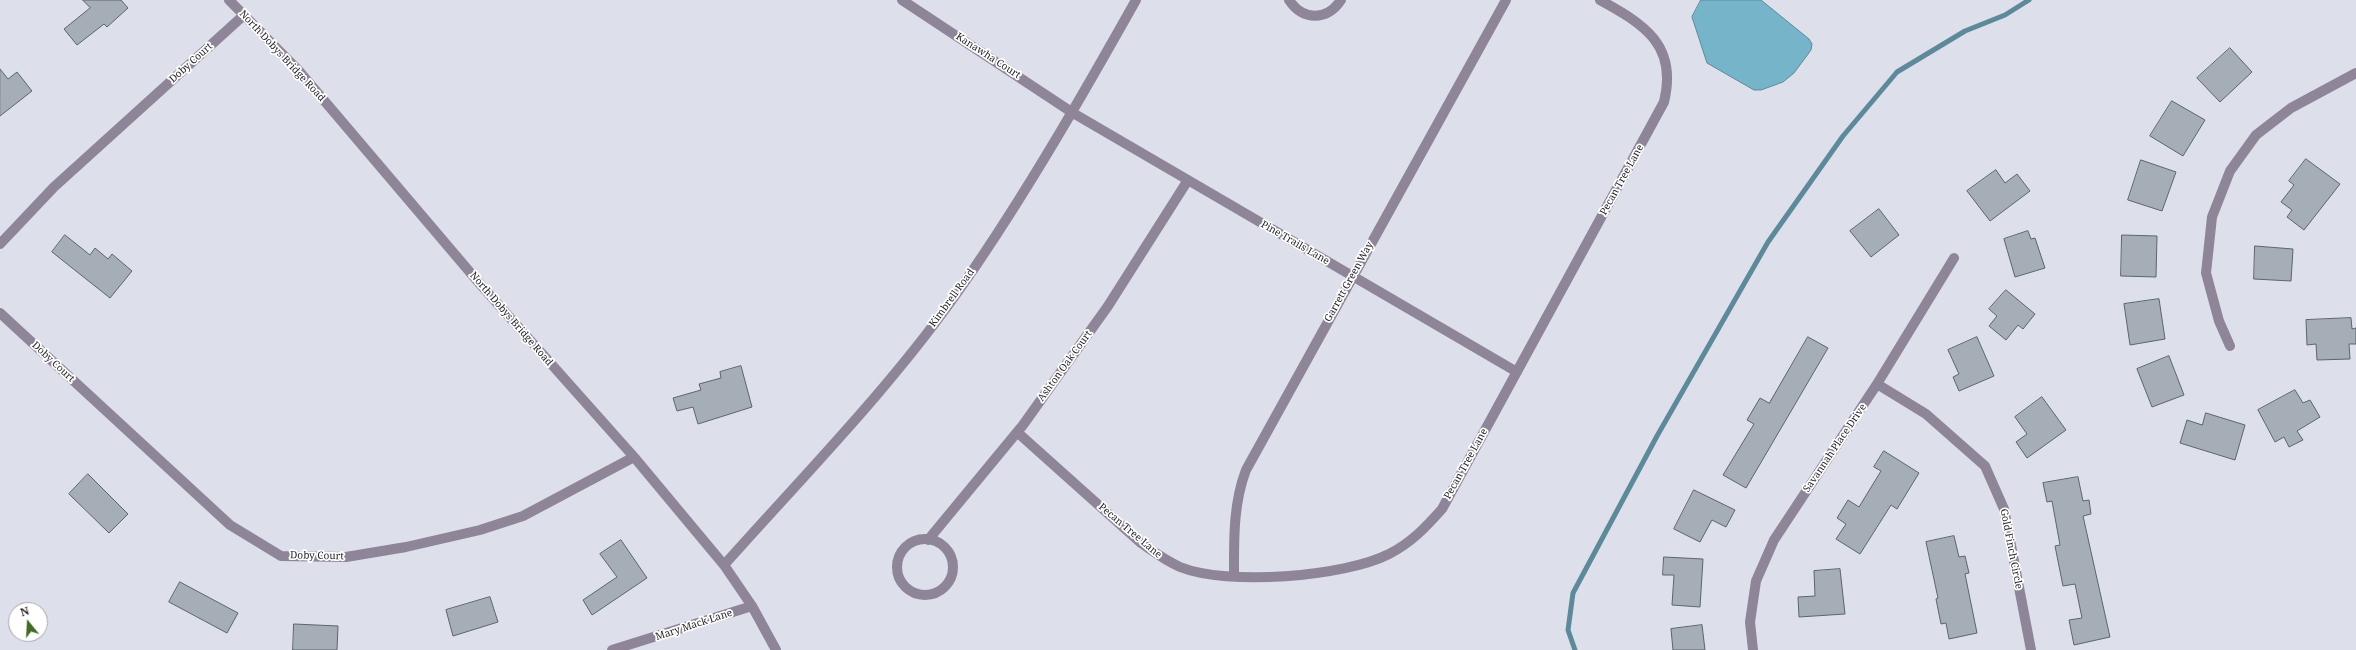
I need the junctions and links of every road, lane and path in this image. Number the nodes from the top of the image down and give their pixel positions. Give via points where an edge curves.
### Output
1 (229, 0) edge
2 (902, 0) edge
3 (1136, 0) edge
4 (1289, 0) edge
5 (1341, 0) edge
6 (1506, 0) edge
7 (1600, 0) edge
8 (244, 15) junction
9 (2356, 73) edge
10 (1073, 113) junction
11 (1188, 180) junction
12 (0, 244) edge
13 (1954, 258) dead end
14 (1352, 276) junction
15 (0, 314) edge
16 (2230, 346) dead end
17 (1517, 372) junction
18 (1877, 384) junction
19 (1017, 432) junction
20 (634, 457) junction
21 (928, 540) junction
22 (724, 565) junction
23 (1234, 576) junction
24 (752, 606) junction
25 (612, 650) edge
26 (776, 650) edge
27 (1753, 650) edge
28 (2031, 650) edge

1 - 8 street, North Dobys Bridge Road
2 - 10 street, Kanawha Court
3 - 10 street, Kimbrell Road
4 - 5 street via 1302,13 1311,16 1328,13
6 - 14 street, Garrett Green Way
7 - 17 street, Pecan Tree Lane via 1638,21 1649,31 1663,56 1667,91 1657,115
8 - 12 street, Doby Court via 54,187
8 - 20 street, North Dobys Bridge Road via 299,71 480,284
9 - 16 street via 2290,108 2256,135 2230,172 2212,217 2206,273 2219,321
10 - 11 street, Pine Trails Lane
10 - 22 street, Kimbrell Road via 964,284 914,349
11 - 14 street, Pine Trails Lane
11 - 19 street, Ashton Oak Court via 1108,306
13 - 18 street, Savannah Place Drive
14 - 17 street, Pine Trails Lane
14 - 23 street, Garrett Green Way via 1244,476 1236,506
15 - 20 street, Doby Court via 230,525 281,556 346,557 406,547 480,530 523,516
17 - 23 street, Pecan Tree Lane via 1442,509 1407,544 1367,563 1337,570 1279,576
18 - 27 street, Savannah Place Drive via 1774,540 1756,581 1750,622
18 - 28 street, Gold Finch Circle via 1926,414 1985,466 2004,509
19 - 21 street, Ashton Oak Court
19 - 23 street, Pecan Tree Lane via 1141,543 1162,558 1206,574
20 - 22 street, North Dobys Bridge Road
21 - 21 street via 907,546 898,561 899,578 910,591 918,595 928,595 941,590 951,579 953,569 948,551 941,544
22 - 24 street, North Dobys Bridge Road
24 - 25 street, Mary Mack Lane
24 - 26 street, North Dobys Bridge Road

